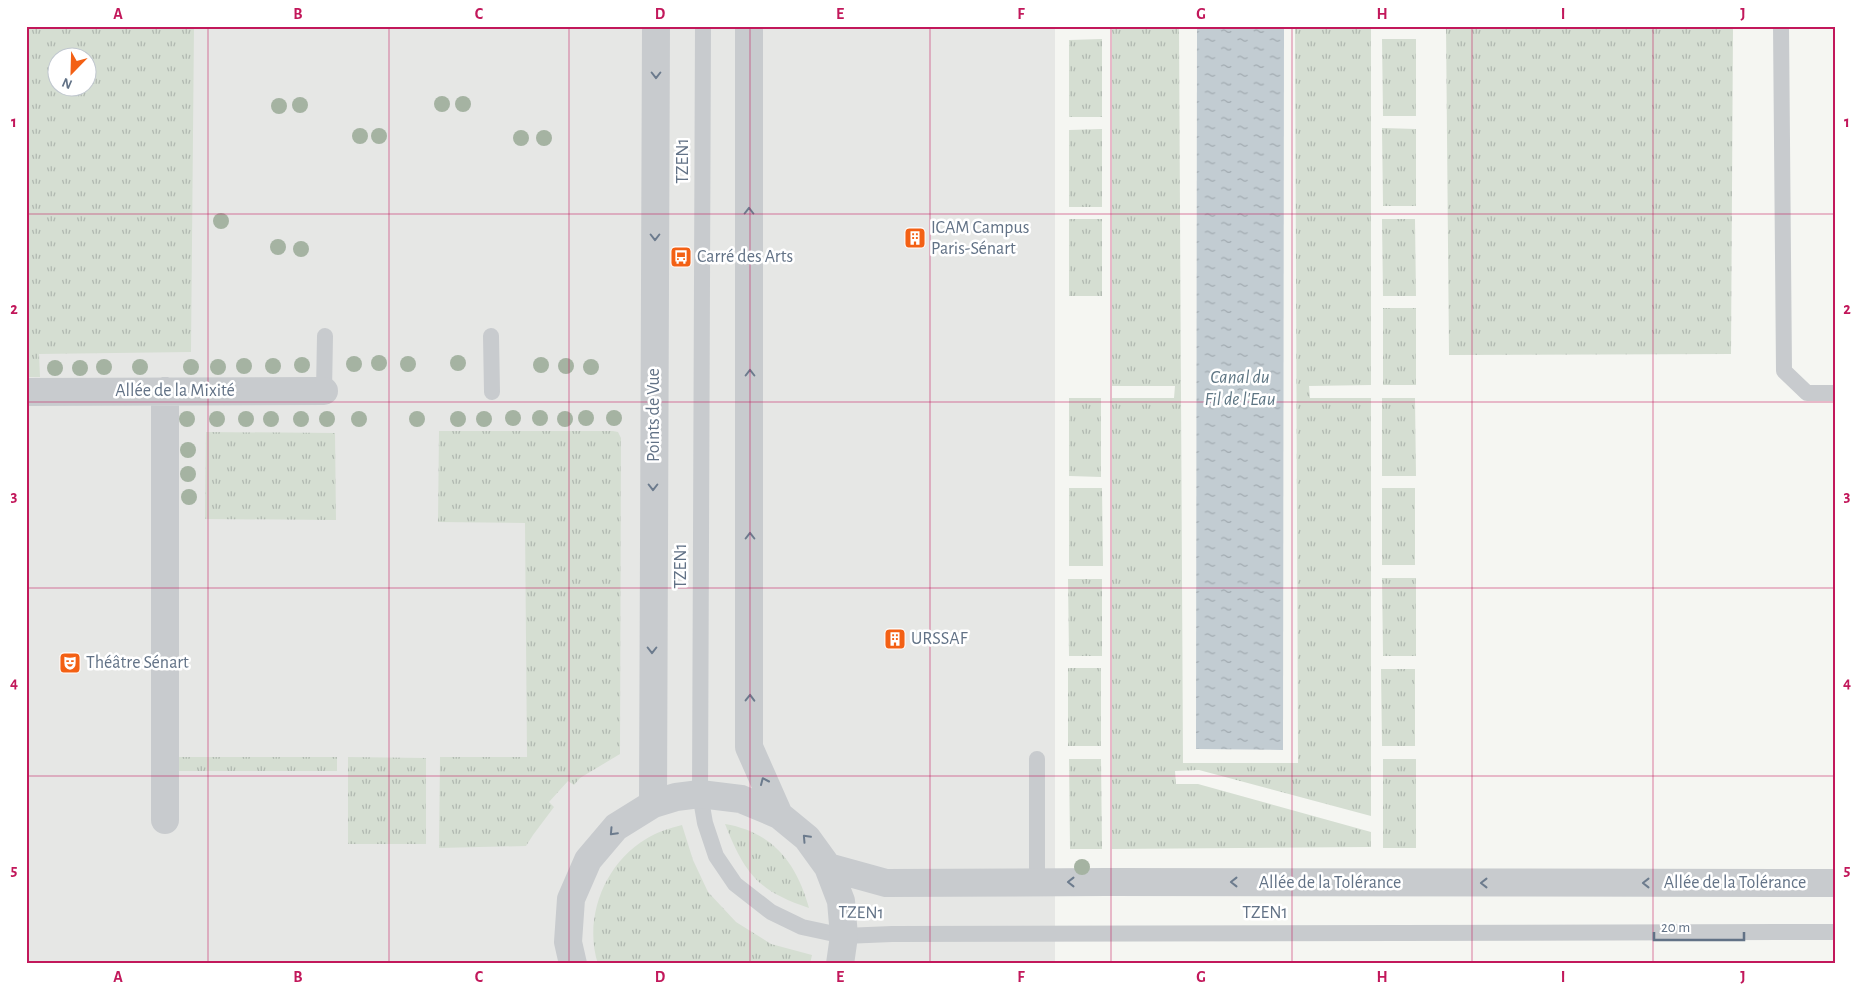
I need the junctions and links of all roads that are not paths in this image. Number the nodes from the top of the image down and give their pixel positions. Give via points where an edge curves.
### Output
1 (656, 26) edge
2 (703, 26) edge
3 (749, 26) edge
4 (1781, 26) edge
5 (325, 336) dead end
6 (491, 336) dead end
7 (165, 391) junction
8 (324, 391) joint
9 (26, 392) edge
10 (492, 392) dead end
11 (1835, 393) edge
12 (1037, 759) dead end
13 (700, 794) junction
14 (653, 804) junction
15 (779, 815) junction
16 (165, 820) dead end
17 (828, 868) junction
18 (1036, 882) junction
19 (1835, 883) edge
20 (1835, 932) edge
21 (844, 936) junction
22 (573, 964) edge
23 (840, 964) edge

1 -> 14 street, Points de Vue
2 - 13 lane, TZEN1
15 -> 3 street via 749,747
4 - 11 lane via 1784,371 1807,393
5 - 8 lane
6 - 10 lane
7 - 8 street, Allée de la Mixité
7 - 9 street, Allée de la Mixité
7 - 16 street
12 - 18 lane
13 - 14 street
13 - 15 street via 741,799
13 - 21 lane, TZEN1 via 716,856 735,884 770,912 802,927
14 -> 22 street via 616,827 588,860 572,899 568,942
17 -> 15 street via 807,838
17 - 18 street, Allée de la Tolérance via 886,884
17 - 21 street via 841,901
19 -> 18 street, Allée de la Tolérance
20 - 21 lane, TZEN1
21 - 23 street

